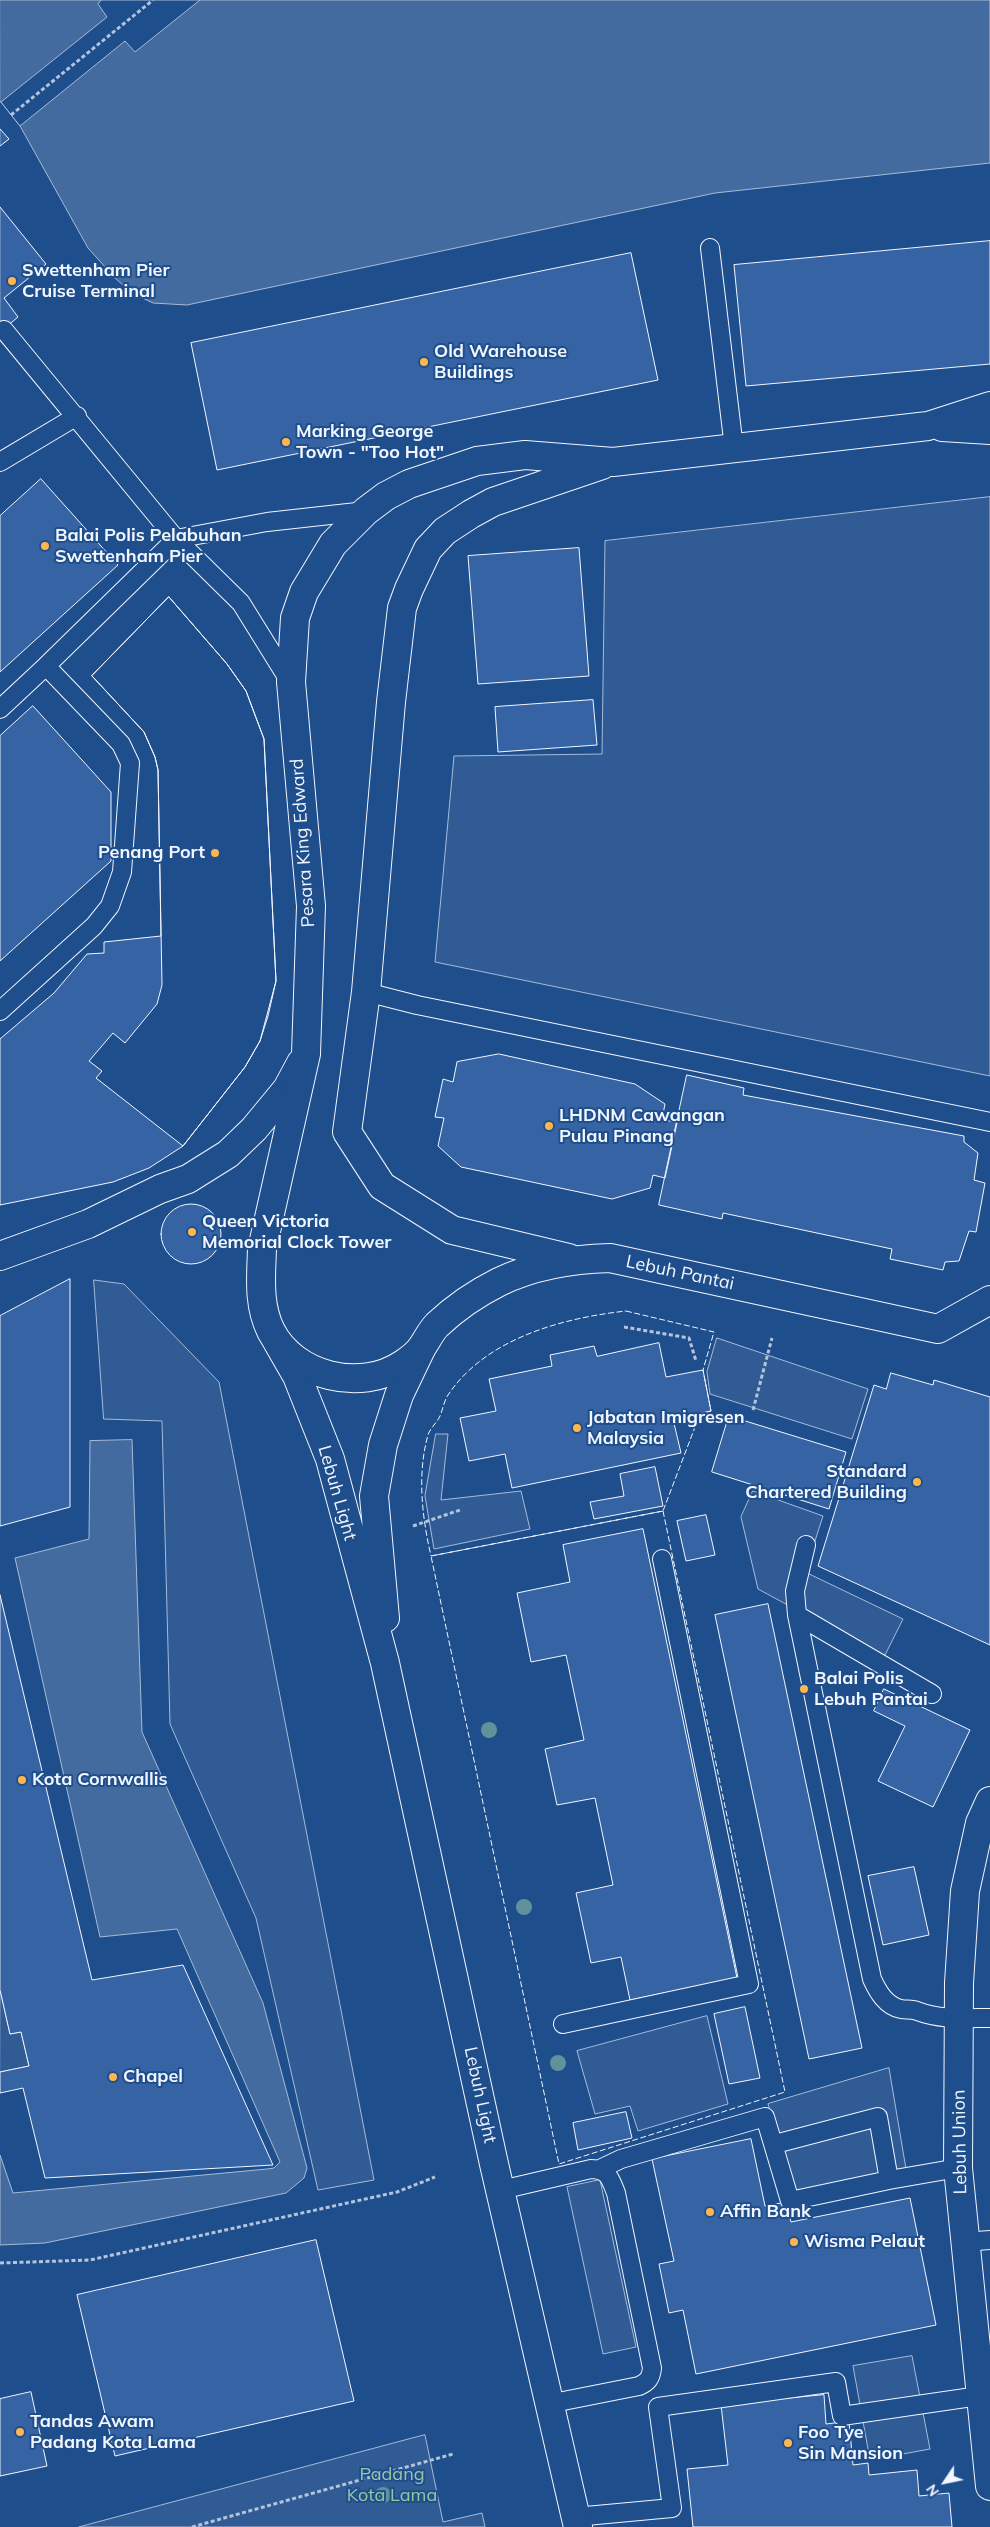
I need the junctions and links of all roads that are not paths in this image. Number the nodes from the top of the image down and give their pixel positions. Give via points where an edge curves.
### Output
1 (710, 248) dead end
2 (4, 330) dead end
3 (990, 406) edge
4 (77, 416) junction
5 (928, 426) junction
6 (990, 430) edge
7 (734, 448) junction
8 (0, 462) edge
9 (613, 462) junction
10 (376, 504) junction
11 (176, 539) junction
12 (46, 666) junction
13 (290, 682) junction
14 (0, 709) edge
15 (366, 992) junction
16 (0, 1011) edge
17 (306, 1054) junction
18 (990, 1122) edge
19 (0, 1256) edge
20 (575, 1259) junction
21 (990, 1300) edge
22 (272, 1331) junction
23 (421, 1349) junction
24 (806, 1544) dead end
25 (662, 1559) dead end
26 (797, 1615) junction
27 (385, 1663) junction
28 (932, 1694) dead end
29 (990, 1801) edge
30 (958, 2018) junction
31 (990, 2018) edge
32 (563, 2024) dead end
33 (775, 2144) junction
34 (958, 2168) junction
35 (600, 2169) junction
36 (889, 2180) junction
37 (500, 2190) junction
38 (977, 2241) edge
39 (984, 2403) edge
40 (548, 2404) junction
41 (990, 2486) edge
42 (577, 2522) edge

1 - 7 lane
2 - 4 lane
3 - 5 main road
4 - 8 lane
4 - 11 lane
5 - 6 main road
5 - 7 main road
7 - 9 main road
9 - 10 main road, Pesara King Edward via 525,455 477,461 409,484
9 - 15 main road via 493,502 445,531 428,549 402,608
10 - 11 lane
10 - 13 main road, Pesara King Edward via 332,544 304,592 295,618
11 - 12 lane
11 - 13 lane via 241,603
12 - 14 lane
12 - 16 lane via 121,744 130,763 122,872 110,906 94,926
13 - 17 main road, Pesara King Edward via 311,906
15 - 18 lane
15 - 20 main road via 347,1132 382,1186 452,1230
17 - 19 main road via 287,1089 228,1154 188,1180 160,1189 88,1224
17 - 22 main road, Pesara King Edward via 262,1249 262,1306
20 - 21 main road, Lebuh Pantai via 610,1258 938,1329
20 - 23 main road, Lebuh Pantai via 536,1268 500,1282 466,1301 436,1326
22 - 23 main road via 287,1352 307,1367 330,1376 355,1379 380,1375 402,1365
22 - 27 main road, Lebuh Light via 297,1376 330,1459
23 - 27 main road, Lebuh Light via 399,1395 383,1445 374,1496 385,1606
24 - 26 lane via 795,1591
25 - 32 lane via 749,1984
26 - 28 lane
26 - 30 lane via 872,1979 878,1993 898,2008 926,2016
27 - 37 main road, Lebuh Light
29 - 30 main road, Lebuh Union via 980,1823 965,1890
30 - 31 lane
30 - 34 main road, Lebuh Union
33 - 35 lane via 765,2117 621,2159
33 - 36 lane via 790,2202
33 - 36 lane via 878,2117
34 - 36 lane
34 - 38 main road, Lebuh Union
35 - 37 lane via 591,2168
35 - 40 lane via 608,2173 616,2192 651,2376 639,2386
37 - 40 main road, Lebuh Light
38 - 39 main road, Lebuh Union
39 - 41 main road, Lebuh Union
39 - 42 lane via 842,2416 836,2382 658,2407 672,2508
40 - 42 main road, Lebuh Light

